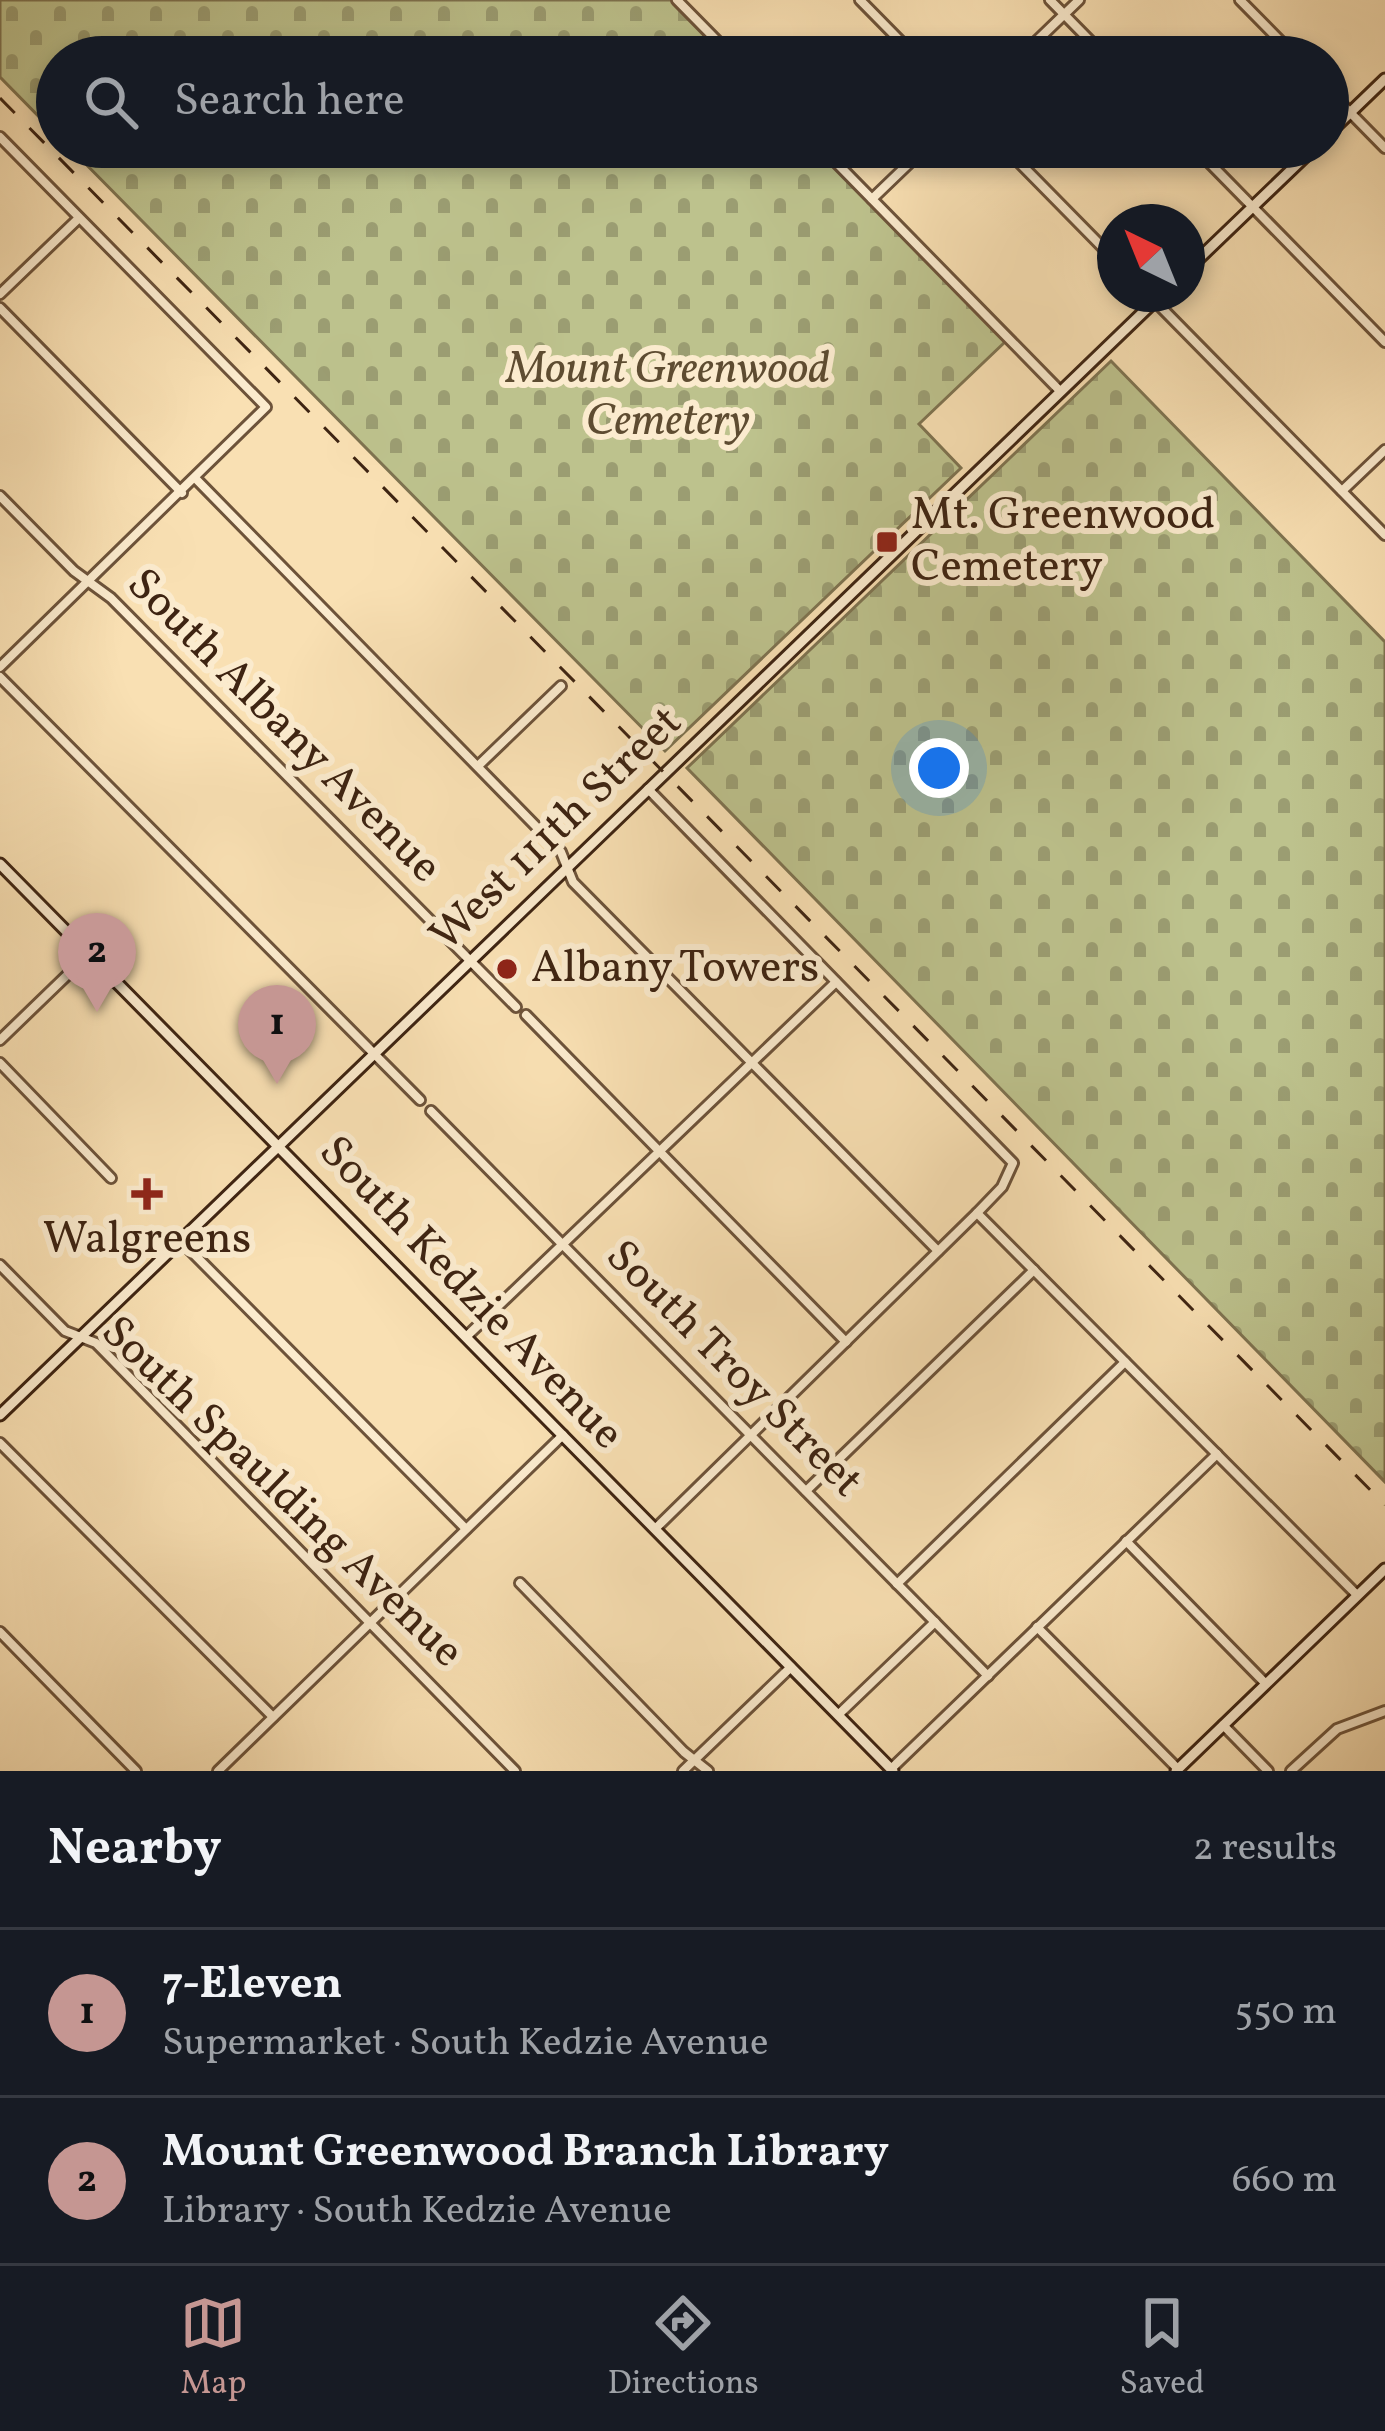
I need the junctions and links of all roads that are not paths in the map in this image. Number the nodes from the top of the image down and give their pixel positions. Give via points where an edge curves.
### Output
1 (860, 0) edge
2 (1050, 0) edge
3 (1079, 0) edge
4 (1240, 0) edge
5 (684, 2) edge
6 (1064, 14) junction
7 (714, 36) edge
8 (895, 36) edge
9 (1041, 36) edge
10 (1085, 36) edge
11 (1275, 36) edge
12 (1385, 79) edge
13 (1350, 113) joint
14 (0, 137) edge
15 (1385, 148) edge
16 (842, 168) edge
17 (904, 168) edge
18 (1025, 168) edge
19 (1214, 168) edge
20 (1293, 168) edge
21 (872, 199) junction
22 (1252, 207) junction
23 (79, 218) junction
24 (1097, 242) edge
25 (1205, 253) edge
26 (0, 294) edge
27 (0, 308) edge
28 (1139, 312) edge
29 (1170, 312) edge
30 (1385, 342) edge
31 (1060, 392) junction
32 (1385, 450) edge
33 (196, 479) junction
34 (1342, 491) junction
35 (182, 493) junction
36 (0, 496) edge
37 (1385, 535) edge
38 (89, 581) junction
39 (0, 667) edge
40 (0, 677) edge
41 (562, 686) dead end
42 (478, 766) junction
43 (647, 788) junction
44 (0, 864) edge
45 (567, 868) junction
46 (89, 954) junction
47 (470, 960) junction
48 (836, 982) junction
49 (516, 1007) dead end
50 (526, 1015) dead end
51 (0, 1040) edge
52 (374, 1053) junction
53 (0, 1063) edge
54 (752, 1063) junction
55 (420, 1100) dead end
56 (431, 1112) dead end
57 (278, 1145) junction
58 (659, 1152) junction
59 (111, 1178) dead end
60 (977, 1213) junction
61 (181, 1240) junction
62 (562, 1244) junction
63 (938, 1251) junction
64 (0, 1265) edge
65 (1034, 1270) junction
66 (81, 1336) junction
67 (466, 1337) junction
68 (846, 1342) junction
69 (1125, 1361) junction
70 (0, 1415) edge
71 (751, 1435) junction
72 (563, 1436) junction
73 (0, 1443) edge
74 (1217, 1454) junction
75 (806, 1492) junction
76 (466, 1529) junction
77 (655, 1529) junction
78 (1126, 1541) junction
79 (1385, 1569) edge
80 (520, 1583) dead end
81 (897, 1584) junction
82 (1358, 1595) junction
83 (934, 1622) junction
84 (369, 1624) junction
85 (1037, 1628) junction
86 (0, 1632) edge
87 (791, 1667) junction
88 (988, 1676) junction
89 (1266, 1684) junction
90 (1385, 1711) edge
91 (838, 1715) junction
92 (273, 1717) junction
93 (1223, 1725) junction
94 (695, 1760) junction
95 (892, 1770) edge
96 (1177, 1770) edge
97 (136, 1771) edge
98 (218, 1771) edge
99 (515, 1771) edge
100 (683, 1771) edge
101 (708, 1771) edge
102 (1268, 1771) edge
103 (1291, 1771) edge

1 - 8 street
2 - 6 street
3 - 6 street
4 - 11 street
5 - 7 street
6 - 9 street
6 - 10 street
12 - 13 main road
13 - 15 street
14 - 23 street
16 - 21 street
17 - 21 street
18 - 24 street
19 - 22 street
20 - 22 main road
21 - 31 street
22 - 25 main road
22 - 30 street
23 - 26 street
23 - 33 street via 266,407
27 - 35 street
28 - 31 main road, West 111th Street
29 - 34 street
31 - 43 main road, West 111th Street
32 - 34 street
33 - 35 street
33 - 42 street
34 - 37 street
35 - 38 street
36 - 38 street, South Albany Avenue
38 - 39 street
38 - 47 street, South Albany Avenue
40 - 52 street
41 - 42 street
42 - 45 street
43 - 45 main road, West 111th Street
43 - 48 street
44 - 46 main road, South Kedzie Avenue
45 - 47 main road, West 111th Street
45 - 54 street
46 - 51 street
46 - 57 main road, South Kedzie Avenue
47 - 49 street, South Albany Avenue
47 - 52 main road, West 111th Street
48 - 54 street
48 - 60 street via 1013,1163
50 - 58 street
52 - 55 street
52 - 57 main road, West 111th Street
53 - 59 street
54 - 58 street
54 - 63 street
56 - 62 street, South Troy Street
57 - 61 main road, West 111th Street
57 - 67 main road, South Kedzie Avenue
58 - 62 street
58 - 68 street
60 - 63 street
60 - 65 street
61 - 66 main road, West 111th Street
61 - 76 street
62 - 67 street
62 - 71 street, South Troy Street
63 - 68 street
64 - 66 street, South Spaulding Avenue via 64,1330
65 - 69 street
65 - 75 street
66 - 70 main road, West 111th Street
66 - 84 street, South Spaulding Avenue
67 - 72 main road, South Kedzie Avenue
68 - 71 street
69 - 74 street
69 - 81 street
71 - 75 street, South Troy Street
71 - 77 street
72 - 76 street
72 - 77 main road, South Kedzie Avenue
73 - 92 street
74 - 78 street
74 - 82 street
75 - 81 street, South Troy Street
76 - 84 street
77 - 87 main road, South Kedzie Avenue
78 - 85 street
78 - 89 street
79 - 82 main road
80 - 94 street
81 - 83 street, South Troy Street
82 - 89 main road
83 - 88 street, South Troy Street
83 - 91 street
84 - 92 street
84 - 99 street, South Spaulding Avenue
85 - 88 street
85 - 96 street
86 - 97 street
87 - 91 main road, South Kedzie Avenue
87 - 94 street
88 - 95 street
89 - 93 main road
90 - 103 street via 1337,1730
91 - 95 main road, South Kedzie Avenue
92 - 98 street
93 - 96 main road
93 - 102 street
94 - 100 street
94 - 101 street

